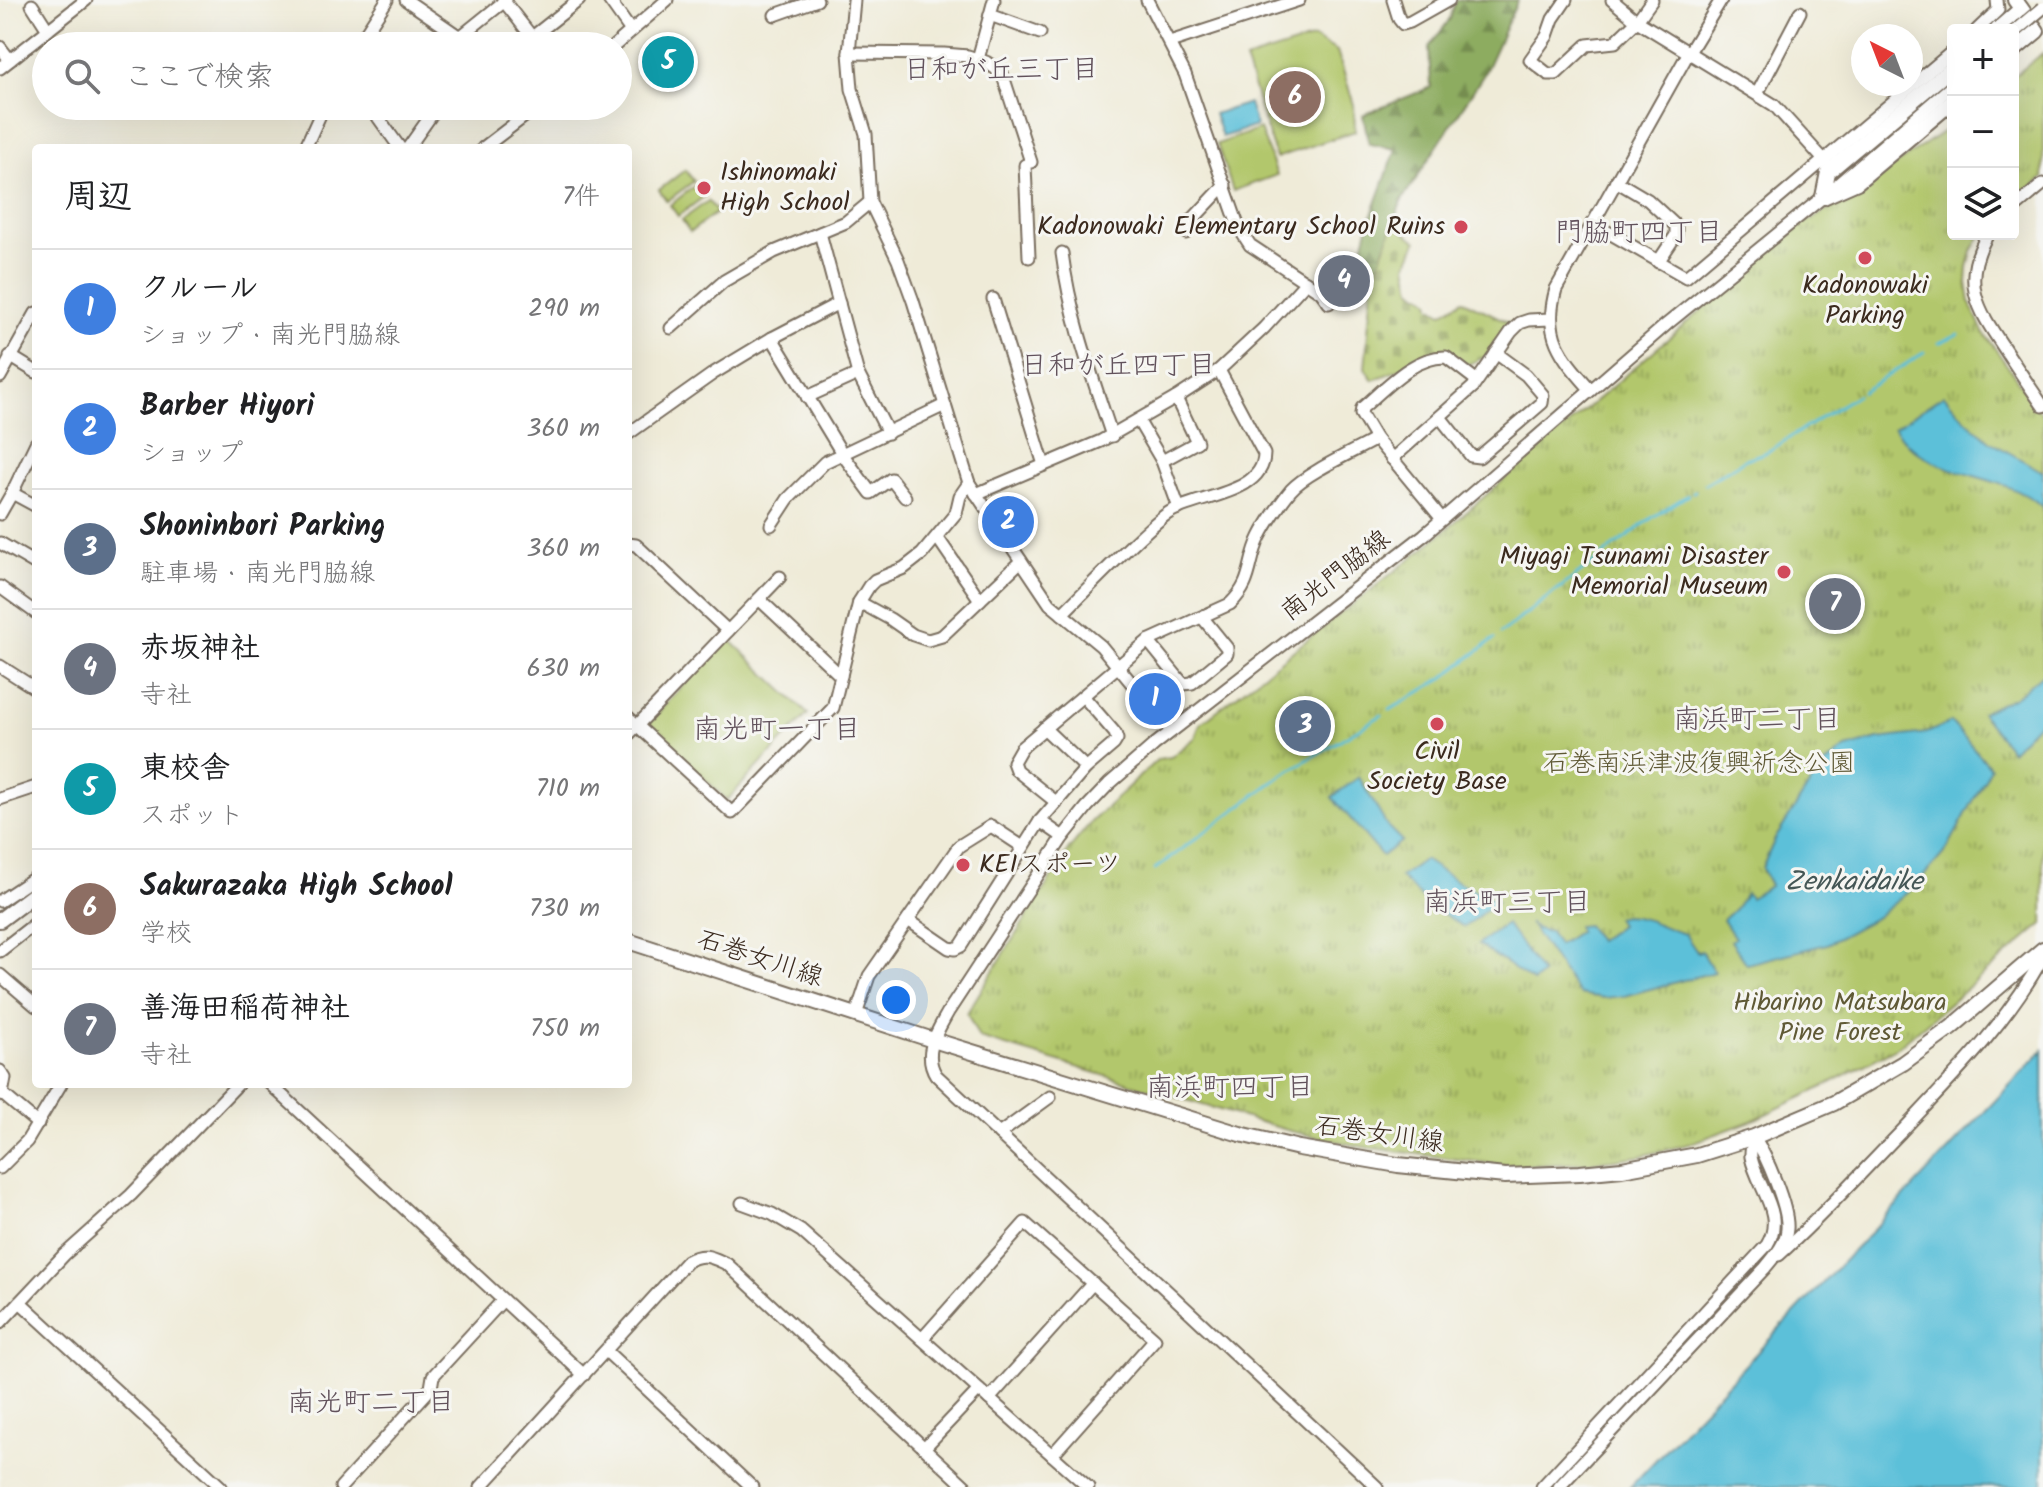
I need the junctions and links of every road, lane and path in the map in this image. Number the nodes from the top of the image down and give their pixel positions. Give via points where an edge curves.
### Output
1 (86, 0) edge
2 (387, 0) edge
3 (406, 0) edge
4 (504, 0) edge
5 (579, 0) edge
6 (609, 0) edge
7 (667, 0) edge
8 (817, 0) edge
9 (854, 0) edge
10 (994, 0) edge
11 (1147, 0) edge
12 (1299, 0) edge
13 (1393, 0) edge
14 (1449, 0) edge
15 (1566, 0) edge
16 (1612, 0) edge
17 (1652, 0) edge
18 (1721, 0) edge
19 (1997, 0) edge
20 (72, 4) edge
21 (32, 5) dead end
22 (2018, 5) edge
23 (2043, 8) edge
24 (1800, 12) dead end
25 (775, 15) dead end
26 (990, 15) junction
27 (1637, 21) junction
28 (1983, 24) edge
29 (2002, 24) edge
30 (2019, 28) edge
31 (48, 30) junction
32 (631, 31) joint
33 (45, 32) edge
34 (366, 32) edge
35 (453, 32) edge
36 (466, 32) edge
37 (528, 32) edge
38 (545, 32) edge
39 (1040, 33) dead end
40 (2040, 36) edge
41 (1170, 42) junction
42 (32, 43) edge
43 (0, 47) edge
44 (2019, 48) edge
45 (1688, 52) junction
46 (849, 53) junction
47 (1947, 56) edge
48 (978, 59) junction
49 (5, 64) edge
50 (1947, 72) edge
51 (1947, 90) edge
52 (1757, 94) junction
53 (1947, 106) edge
54 (318, 120) edge
55 (380, 120) edge
56 (428, 120) edge
57 (520, 120) edge
58 (307, 144) edge
59 (397, 144) edge
60 (411, 144) edge
61 (488, 144) edge
62 (1824, 160) junction
63 (1616, 181) junction
64 (2043, 184) edge
65 (1225, 185) junction
66 (1823, 197) junction
67 (870, 202) junction
68 (2019, 204) edge
69 (1592, 223) junction
70 (820, 233) junction
71 (1186, 233) dead end
72 (1985, 240) edge
73 (1062, 253) dead end
74 (1029, 257) dead end
75 (1658, 262) junction
76 (1306, 282) junction
77 (993, 299) dead end
78 (839, 303) junction
79 (1329, 303) dead end
80 (1550, 319) junction
81 (32, 320) edge
82 (671, 328) dead end
83 (772, 338) junction
84 (1496, 353) junction
85 (10, 356) junction
86 (32, 370) edge
87 (1219, 370) junction
88 (858, 374) junction
89 (0, 377) edge
90 (1476, 380) junction
91 (1591, 390) junction
92 (807, 397) junction
93 (1176, 398) junction
94 (945, 405) junction
95 (2043, 406) edge
96 (1440, 417) junction
97 (1138, 420) junction
98 (632, 431) edge
99 (888, 433) junction
100 (1112, 436) junction
101 (1376, 439) junction
102 (32, 454) edge
103 (843, 455) junction
104 (1392, 459) junction
105 (1162, 461) junction
106 (1044, 465) junction
107 (972, 489) junction
108 (12, 493) junction
109 (905, 497) dead end
110 (32, 504) edge
111 (1179, 508) junction
112 (0, 514) edge
113 (1442, 519) junction
114 (771, 525) dead end
115 (937, 537) junction
116 (0, 543) edge
117 (632, 544) edge
118 (1021, 561) junction
119 (32, 562) edge
120 (780, 577) dead end
121 (0, 587) edge
122 (759, 599) junction
123 (980, 600) junction
124 (859, 602) junction
125 (32, 610) edge
126 (1062, 614) junction
127 (1202, 617) junction
128 (728, 631) junction
129 (1148, 641) junction
130 (0, 666) edge
131 (1117, 667) junction
132 (841, 676) junction
133 (32, 686) edge
134 (1083, 696) junction
135 (632, 721) edge
136 (1044, 728) junction
137 (1171, 731) junction
138 (1086, 768) junction
139 (32, 788) edge
140 (0, 799) edge
141 (1056, 802) junction
142 (1040, 821) junction
143 (1063, 837) junction
144 (1023, 847) junction
145 (32, 880) edge
146 (32, 896) edge
147 (0, 901) edge
148 (0, 920) edge
149 (908, 920) junction
150 (32, 926) edge
151 (632, 942) edge
152 (2043, 949) edge
153 (0, 951) edge
154 (2043, 957) edge
155 (0, 975) edge
156 (32, 1003) edge
157 (856, 1015) junction
158 (933, 1040) junction
159 (0, 1071) edge
160 (59, 1088) edge
161 (234, 1088) edge
162 (274, 1088) edge
163 (1, 1096) edge
164 (1050, 1097) dead end
165 (38, 1124) junction
166 (999, 1134) junction
167 (1754, 1137) junction
168 (0, 1168) edge
169 (742, 1203) dead end
170 (1765, 1268) junction
171 (1093, 1283) junction
172 (503, 1300) junction
173 (20, 1302) junction
174 (0, 1323) edge
175 (922, 1339) junction
176 (606, 1351) junction
177 (584, 1375) junction
178 (979, 1390) junction
179 (989, 1399) junction
180 (924, 1448) junction
181 (1052, 1455) junction
182 (221, 1487) edge
183 (341, 1487) edge
184 (481, 1487) edge
185 (752, 1487) edge
186 (966, 1487) edge
187 (1088, 1487) edge
188 (1377, 1487) edge
189 (1542, 1487) edge
190 (1559, 1487) edge

1 - 20 street
2 - 34 street
3 - 35 street
4 - 36 street
4 - 37 street
5 - 38 street
6 - 32 street
7 - 32 street
8 - 25 street
9 - 46 street
10 - 26 street
11 - 41 street
12 - 41 street
13 - 14 street via 1403,24
15 - 27 street via 1530,60 1548,74 1556,74 1587,45 1615,42
16 - 27 street
17 - 27 street
18 - 45 street
19 - 28 street via 1998,10
20 - 31 street
21 - 31 street
22 - 29 main road
22 - 40 main road
23 - 30 street, bridge
24 - 52 street
26 - 39 street
26 - 48 street
27 - 45 street
31 - 33 street
40 - 44 main road
41 - 65 street
42 - 49 street
43 - 49 street
45 - 52 street
45 - 63 street
46 - 48 street
46 - 67 street via 852,89 866,134
47 - 62 street
48 - 74 street via 1002,73 1028,164
50 - 66 main road via 1828,172
51 - 66 street, 南光門脇線
52 - 62 street via 1779,109
53 - 66 main road via 1857,182
54 - 58 street
55 - 59 street
56 - 60 street
57 - 61 street
62 - 75 street via 1686,277
63 - 69 street
63 - 75 street via 1676,226 1676,235
64 - 68 street
65 - 71 street
65 - 76 street via 1250,245
66 - 91 street, 南光門脇線
67 - 70 street via 846,222
67 - 94 street via 898,260
69 - 75 street
69 - 80 street via 1556,289
70 - 78 street
70 - 82 street via 724,281
72 - 95 street via 1973,275 1978,307
73 - 100 street via 1076,323
76 - 79 street
76 - 87 street
77 - 106 street
78 - 83 street
78 - 88 street
80 - 84 street via 1520,323
80 - 91 street via 1564,358
81 - 85 street
83 - 92 street
83 - 98 street
84 - 90 street
84 - 96 street via 1526,375 1543,395 1542,403 1479,457 1471,456
85 - 86 street
85 - 89 street
87 - 93 street
87 - 111 street via 1264,460 1247,482
88 - 92 street
88 - 99 street
90 - 96 street
90 - 101 street via 1446,357 1409,369 1362,408
91 - 113 street, 南光門脇線
92 - 103 street
93 - 97 street
93 - 105 street via 1197,442
94 - 99 street
94 - 107 street
96 - 104 street
97 - 100 street
97 - 105 street
99 - 103 street
100 - 106 street
101 - 104 street
101 - 127 street via 1292,489 1261,536 1240,595
102 - 108 street
103 - 109 street via 871,493 891,479
103 - 114 street via 825,462 788,499
104 - 113 street
105 - 111 street
106 - 107 street
107 - 115 street via 960,496 956,513
107 - 118 street
108 - 110 street
108 - 112 street
111 - 126 street via 1148,529
113 - 137 street, 南光門脇線
115 - 123 street
115 - 124 street via 904,568 875,580
116 - 119 street
117 - 128 street
118 - 123 street
118 - 126 street
120 - 122 street
121 - 125 street
122 - 128 street
122 - 132 street
123 - 124 street via 933,640 913,635
124 - 132 street
126 - 131 street via 1101,646
127 - 129 street
127 - 129 street via 1227,654 1192,683 1183,684
128 - 135 street
129 - 131 street
130 - 133 street
131 - 134 street
131 - 137 street
132 - 135 street via 833,708 732,813
134 - 136 street
134 - 138 street via 1117,739
136 - 138 street
136 - 141 street via 1013,762
137 - 143 street, 南光門脇線 via 1109,784
138 - 141 street
139 - 140 street
141 - 142 street
142 - 143 street
142 - 144 street
143 - 158 street, 南光門脇線
144 - 149 street via 991,826 959,846
144 - 149 street via 961,946 949,948
145 - 147 street
146 - 148 main road
149 - 157 street via 869,976
150 - 153 street
151 - 157 main road, 石巻女川線
152 - 167 main road, 石巻女川線 via 1903,1063 1834,1103
154 - 170 street via 2002,1019 1959,1070
155 - 156 street
157 - 158 main road, 石巻女川線
158 - 166 street via 930,1060 936,1075
158 - 167 main road, 石巻女川線 via 1240,1134 1398,1165 1505,1176 1580,1173 1697,1155
159 - 163 street via 5,1078
160 - 165 street
161 - 173 street
162 - 172 street
163 - 165 street
164 - 166 street
165 - 168 street
166 - 188 street
167 - 170 street via 1765,1154 1787,1226 1780,1249
167 - 189 street via 1750,1155 1773,1213 1767,1245
169 - 175 street via 801,1231
170 - 190 street
171 - 175 street via 1025,1223
171 - 179 street
171 - 181 street via 1155,1339
172 - 177 street
172 - 183 street
173 - 174 street
173 - 182 street
175 - 178 street
176 - 177 street
176 - 180 street via 687,1261 709,1257 727,1264
176 - 185 street
177 - 184 street
178 - 179 street
178 - 180 street
179 - 181 street
180 - 186 street
181 - 187 street

